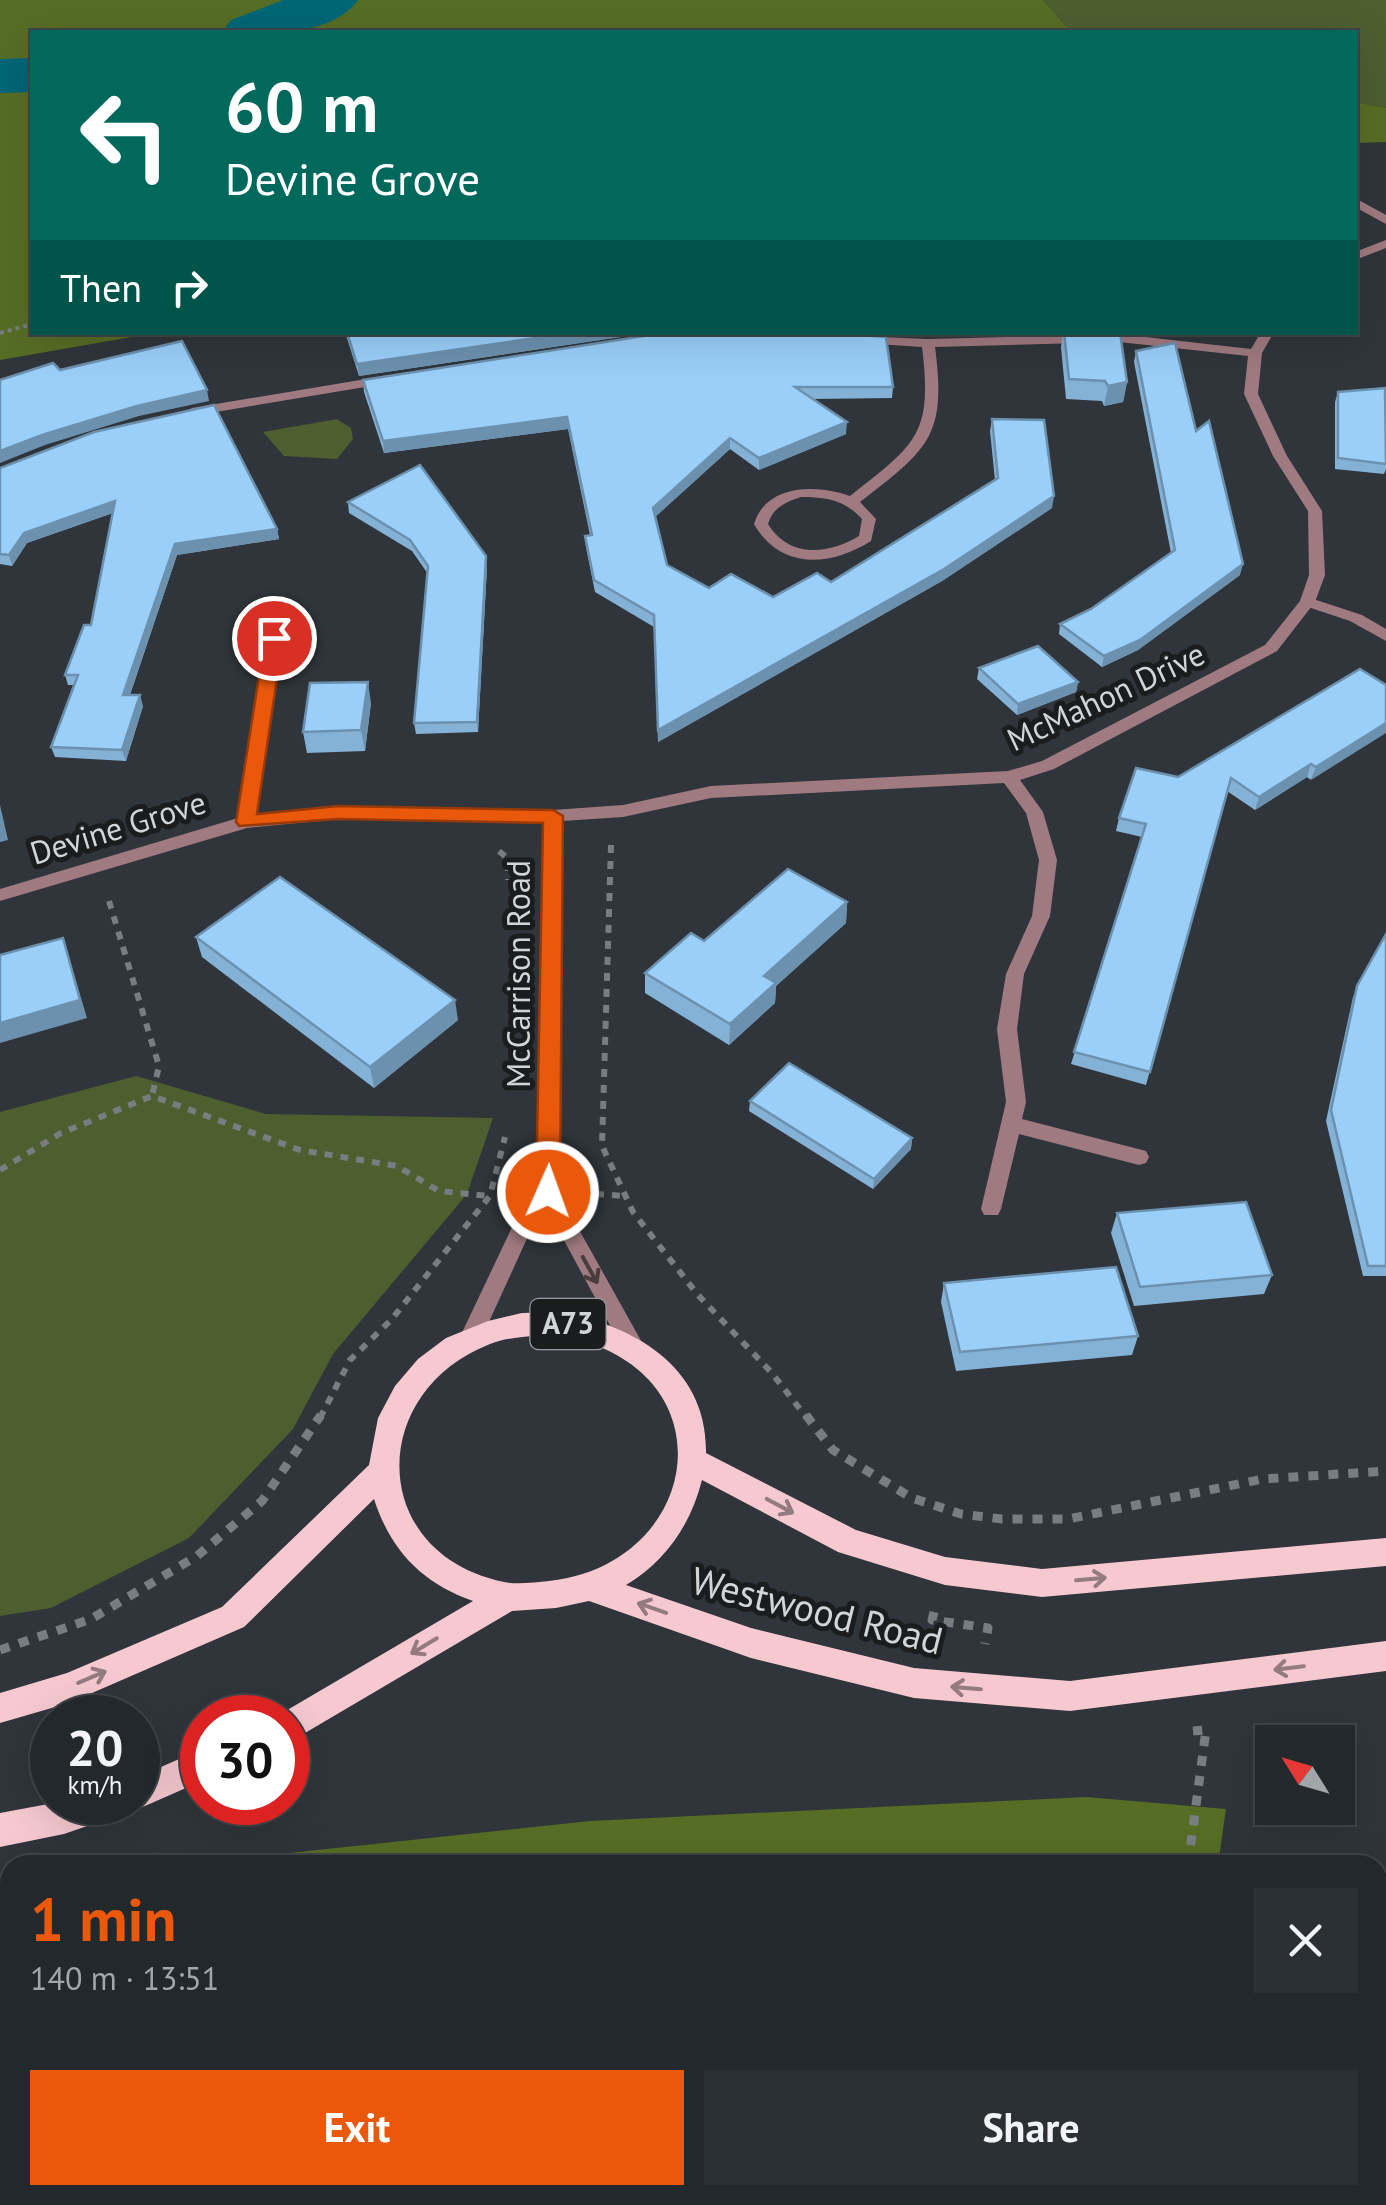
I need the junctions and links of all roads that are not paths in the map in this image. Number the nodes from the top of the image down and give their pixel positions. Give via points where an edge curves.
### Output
1 (1358, 204) edge
2 (1386, 220) edge
3 (1386, 244) edge
4 (1358, 255) edge
5 (1266, 335) edge
6 (850, 338) edge
7 (928, 343) junction
8 (1254, 354) junction
9 (406, 376) edge
10 (174, 416) edge
11 (852, 501) junction
12 (280, 602) dead end
13 (1307, 602) junction
14 (1386, 636) edge
15 (1008, 777) junction
16 (553, 816) junction
17 (246, 822) junction
18 (0, 895) edge
19 (1010, 1124) junction
20 (1139, 1158) dead end
21 (548, 1192) junction
22 (991, 1209) dead end
23 (470, 1339) junction
24 (633, 1346) junction
25 (694, 1461) junction
26 (382, 1472) junction
27 (1386, 1552) edge
28 (590, 1587) junction
29 (508, 1597) junction
30 (1386, 1656) edge
31 (0, 1708) edge
32 (310, 1713) edge
33 (30, 1824) edge
34 (0, 1830) edge

1 - 2 street
3 - 4 street
5 - 8 street
6 - 7 street
7 - 8 street via 1118,338
7 - 11 street via 936,394 924,437
8 - 13 street, McMahon Drive via 1250,394 1315,511 1316,574
9 - 10 street
11 - 11 street via 800,494 771,504 761,524 774,544 788,550 840,552 866,538 870,528
12 - 17 street
13 - 14 street
13 - 15 street, McMahon Drive via 1271,648 1094,744
15 - 16 street, McMahon Drive via 711,792
15 - 19 street via 1034,812 1048,860 1041,916 1015,974 1006,1029 1016,1102
16 - 17 street, Devine Grove via 338,813
16 - 21 street, McCarrison Road
17 - 18 street, Devine Grove
19 - 20 street
19 - 22 street
21 - 23 street via 522,1226
21 -> 24 street, McCarrison Road
23 - 24 main road, A73 via 511,1325 555,1322 592,1328
23 - 26 main road, A73 via 434,1362 405,1394 387,1432
24 - 25 main road, A73 via 678,1393
25 -> 27 main road, Westwood Road via 848,1542 946,1571 1042,1583
25 - 28 main road, A73 via 684,1500 663,1536 631,1566
26 - 29 main road, A73 via 399,1530 419,1554 444,1574
31 -> 26 main road via 68,1688 233,1617
28 - 29 main road, A73 via 550,1597
30 -> 28 main road, Westwood Road via 1070,1696 960,1687 914,1683 750,1642
29 -> 32 main road, A73
33 - 34 main road

